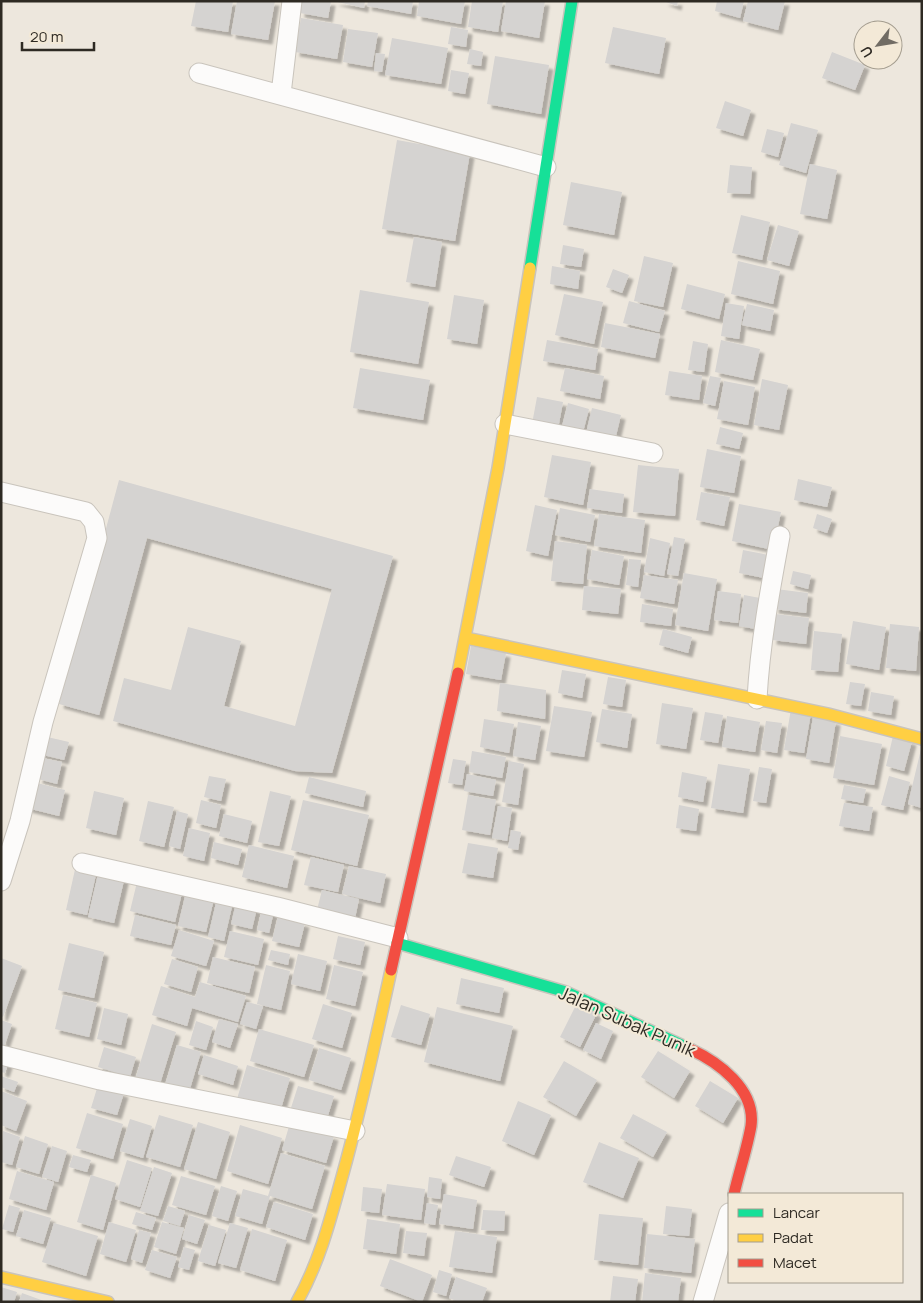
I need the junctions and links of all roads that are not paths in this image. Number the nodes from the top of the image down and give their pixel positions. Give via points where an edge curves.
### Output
1 (292, 1) edge
2 (572, 1) edge
3 (199, 73) dead end
4 (281, 94) junction
5 (546, 167) junction
6 (505, 424) junction
7 (653, 452) dead end
8 (1, 492) edge
9 (780, 536) dead end
10 (466, 638) junction
11 (757, 699) junction
12 (922, 739) edge
13 (82, 863) dead end
14 (1, 881) edge
15 (397, 940) junction
16 (1, 1055) edge
17 (355, 1131) junction
18 (734, 1193) edge
19 (728, 1217) edge
20 (1, 1277) edge
21 (301, 1300) edge
22 (108, 1302) edge
23 (703, 1302) edge

1 - 4 street
2 - 5 street
3 - 4 street
4 - 5 street
5 - 6 street
6 - 7 street
6 - 10 street
8 - 14 street via 86,512 94,522 97,538
9 - 11 street via 765,614
10 - 11 street
10 - 15 street
11 - 12 street
13 - 15 street via 277,906
15 - 17 street
15 - 18 street, Jalan Subak Punik via 566,992 680,1044 730,1074 748,1100 751,1124
16 - 17 street via 100,1080
17 - 21 street via 328,1234
19 - 23 street
20 - 22 street

